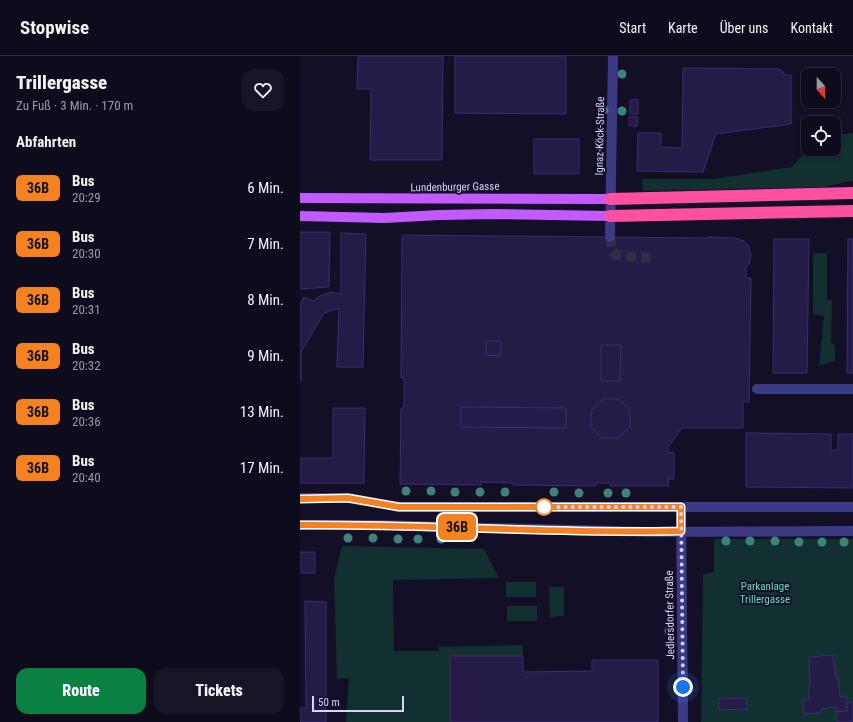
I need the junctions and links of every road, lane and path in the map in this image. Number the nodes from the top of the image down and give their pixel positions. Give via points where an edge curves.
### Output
1 (613, 56) edge
2 (853, 193) edge
3 (300, 198) edge
4 (610, 199) junction
5 (853, 211) edge
6 (300, 216) edge
7 (610, 216) junction
8 (610, 237) tunnel mouth
9 (757, 389) dead end
10 (853, 390) edge
11 (300, 498) edge
12 (681, 507) junction
13 (853, 507) edge
14 (300, 525) edge
15 (681, 531) junction
16 (853, 531) edge
17 (683, 722) edge

1 - 4 street, Ignaz-Köck-Straße
2 - 4 highway
3 - 4 main road, Lundenburger Gasse
4 - 7 street, Ignaz-Köck-Straße
5 - 7 highway
6 - 7 main road
7 - 8 street, Ignaz-Köck-Straße
9 - 10 street
11 - 12 street via 348,498 399,507
12 - 13 street
12 - 15 street, Jedlersdorfer Straße
14 - 15 street
15 - 16 street
15 - 17 street, Jedlersdorfer Straße

